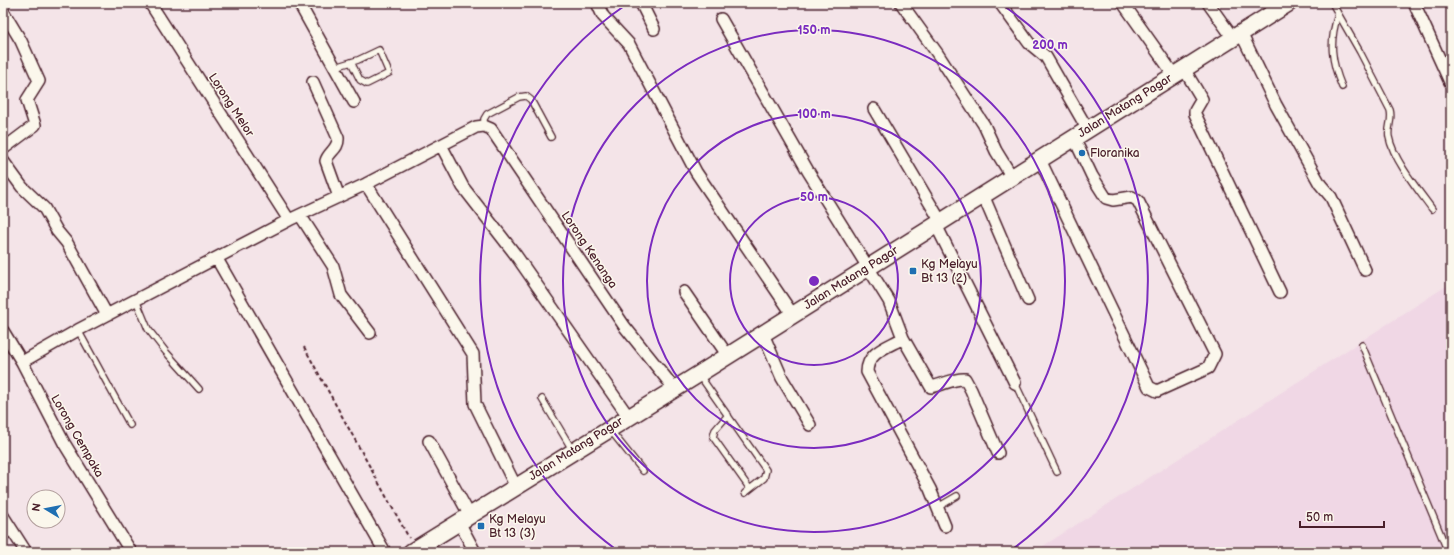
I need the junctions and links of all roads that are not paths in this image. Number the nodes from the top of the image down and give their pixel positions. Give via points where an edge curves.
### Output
1 (150, 3) edge
2 (299, 3) edge
3 (597, 3) edge
4 (641, 3) edge
5 (901, 3) edge
6 (1000, 3) edge
7 (1122, 3) edge
8 (1208, 3) edge
9 (1289, 3) edge
10 (1332, 3) edge
11 (1414, 3) edge
12 (3, 11) edge
13 (1338, 14) junction
14 (721, 19) dead end
15 (654, 29) dead end
16 (1237, 36) junction
17 (351, 62) junction
18 (335, 67) junction
19 (1179, 72) junction
20 (314, 82) dead end
21 (1450, 82) edge
22 (1342, 87) dead end
23 (354, 102) dead end
24 (874, 109) dead end
25 (484, 126) junction
26 (1088, 130) junction
27 (551, 137) dead end
28 (1074, 138) junction
29 (441, 145) junction
30 (3, 149) edge
31 (1040, 160) junction
32 (3, 161) edge
33 (1012, 177) junction
34 (366, 184) junction
35 (983, 195) junction
36 (339, 197) junction
37 (1432, 209) dead end
38 (300, 215) junction
39 (289, 220) junction
40 (939, 223) junction
41 (217, 259) junction
42 (869, 267) junction
43 (1365, 270) dead end
44 (684, 292) dead end
45 (1280, 292) dead end
46 (136, 300) junction
47 (1028, 300) dead end
48 (107, 315) junction
49 (793, 315) junction
50 (3, 330) edge
51 (78, 330) junction
52 (370, 333) dead end
53 (763, 334) junction
54 (903, 338) junction
55 (1362, 345) dead end
56 (728, 356) junction
57 (22, 362) junction
58 (699, 374) junction
59 (1015, 383) joint
60 (674, 388) junction
61 (199, 389) dead end
62 (542, 399) dead end
63 (728, 415) junction
64 (628, 416) junction
65 (130, 425) dead end
66 (810, 425) dead end
67 (609, 428) junction
68 (430, 441) dead end
69 (573, 451) junction
70 (998, 453) dead end
71 (644, 471) dead end
72 (1057, 472) dead end
73 (516, 487) junction
74 (750, 489) junction
75 (745, 493) dead end
76 (957, 496) dead end
77 (938, 507) junction
78 (3, 516) edge
79 (465, 519) junction
80 (945, 526) dead end
81 (12, 531) junction
82 (3, 538) edge
83 (413, 551) edge
84 (26, 552) edge
85 (131, 552) edge
86 (385, 552) edge
87 (475, 552) edge
88 (1448, 552) edge

1 - 39 street, Lorong Melor
2 - 18 street
3 - 49 street via 603,16 629,44 641,64 658,102 696,172
4 - 15 street
5 - 33 street via 984,124 996,151
6 - 26 street via 1029,43 1046,58
7 - 19 street
8 - 16 street
9 - 16 main road, Jalan Matang Pagar
10 - 13 lane
11 - 21 street
12 - 30 street via 40,81 27,100 35,125
13 - 22 lane via 1331,43 1334,68
13 - 37 lane via 1390,110 1392,119 1388,132 1391,144
14 - 42 street via 808,171
16 - 19 main road, Jalan Matang Pagar
16 - 43 street via 1320,184 1330,197
17 - 17 lane via 378,50 389,73 367,84 360,80
17 - 18 lane
18 - 23 street
19 - 26 main road, Jalan Matang Pagar
19 - 45 street via 1202,99 1194,111 1195,114
20 - 36 street via 338,138 337,146 327,156 326,161
24 - 40 street
25 - 27 lane via 487,114 520,96 526,96
25 - 29 street via 476,127
25 - 60 street, Lorong Kenanga via 491,129 625,327
26 - 28 main road, Jalan Matang Pagar
28 - 31 main road, Jalan Matang Pagar
28 - 31 street via 1106,198 1113,200 1132,197 1138,201 1215,354 1208,368 1157,391 1149,387
29 - 34 street
29 - 64 street via 463,187 514,254
31 - 33 main road, Jalan Matang Pagar
32 - 48 street via 22,188 44,208 67,243
33 - 35 main road, Jalan Matang Pagar
34 - 36 street
34 - 73 street via 473,354 475,404
35 - 40 main road, Jalan Matang Pagar
35 - 47 street
36 - 38 street
38 - 39 street
38 - 52 street via 333,266 341,295
39 - 41 street
40 - 42 main road, Jalan Matang Pagar
40 - 59 street
41 - 46 street
41 - 86 street
42 - 49 main road, Jalan Matang Pagar
42 - 54 street via 889,301
44 - 56 street
46 - 48 street
46 - 61 lane via 148,329
48 - 51 street
49 - 53 main road, Jalan Matang Pagar
50 - 57 street, Lorong Cempaka
51 - 57 street
51 - 65 lane
53 - 56 main road, Jalan Matang Pagar
53 - 66 street via 782,378
54 - 70 street via 930,387 965,379
54 - 77 street via 871,356 867,372
55 - 88 lane
56 - 58 main road, Jalan Matang Pagar
57 - 85 street, Lorong Cempaka via 64,443
58 - 60 main road, Jalan Matang Pagar
58 - 63 lane
59 - 72 lane
60 - 64 main road, Jalan Matang Pagar
62 - 69 lane
63 - 74 lane via 715,430 713,437
63 - 74 lane via 766,470 764,478
64 - 67 main road, Jalan Matang Pagar
67 - 69 main road, Jalan Matang Pagar
67 - 71 lane
68 - 79 street
69 - 73 main road, Jalan Matang Pagar
73 - 79 main road, Jalan Matang Pagar
74 - 75 lane
76 - 77 lane
77 - 80 street
78 - 81 street
79 - 83 main road, Jalan Matang Pagar
79 - 87 street
81 - 82 lane
81 - 84 street

